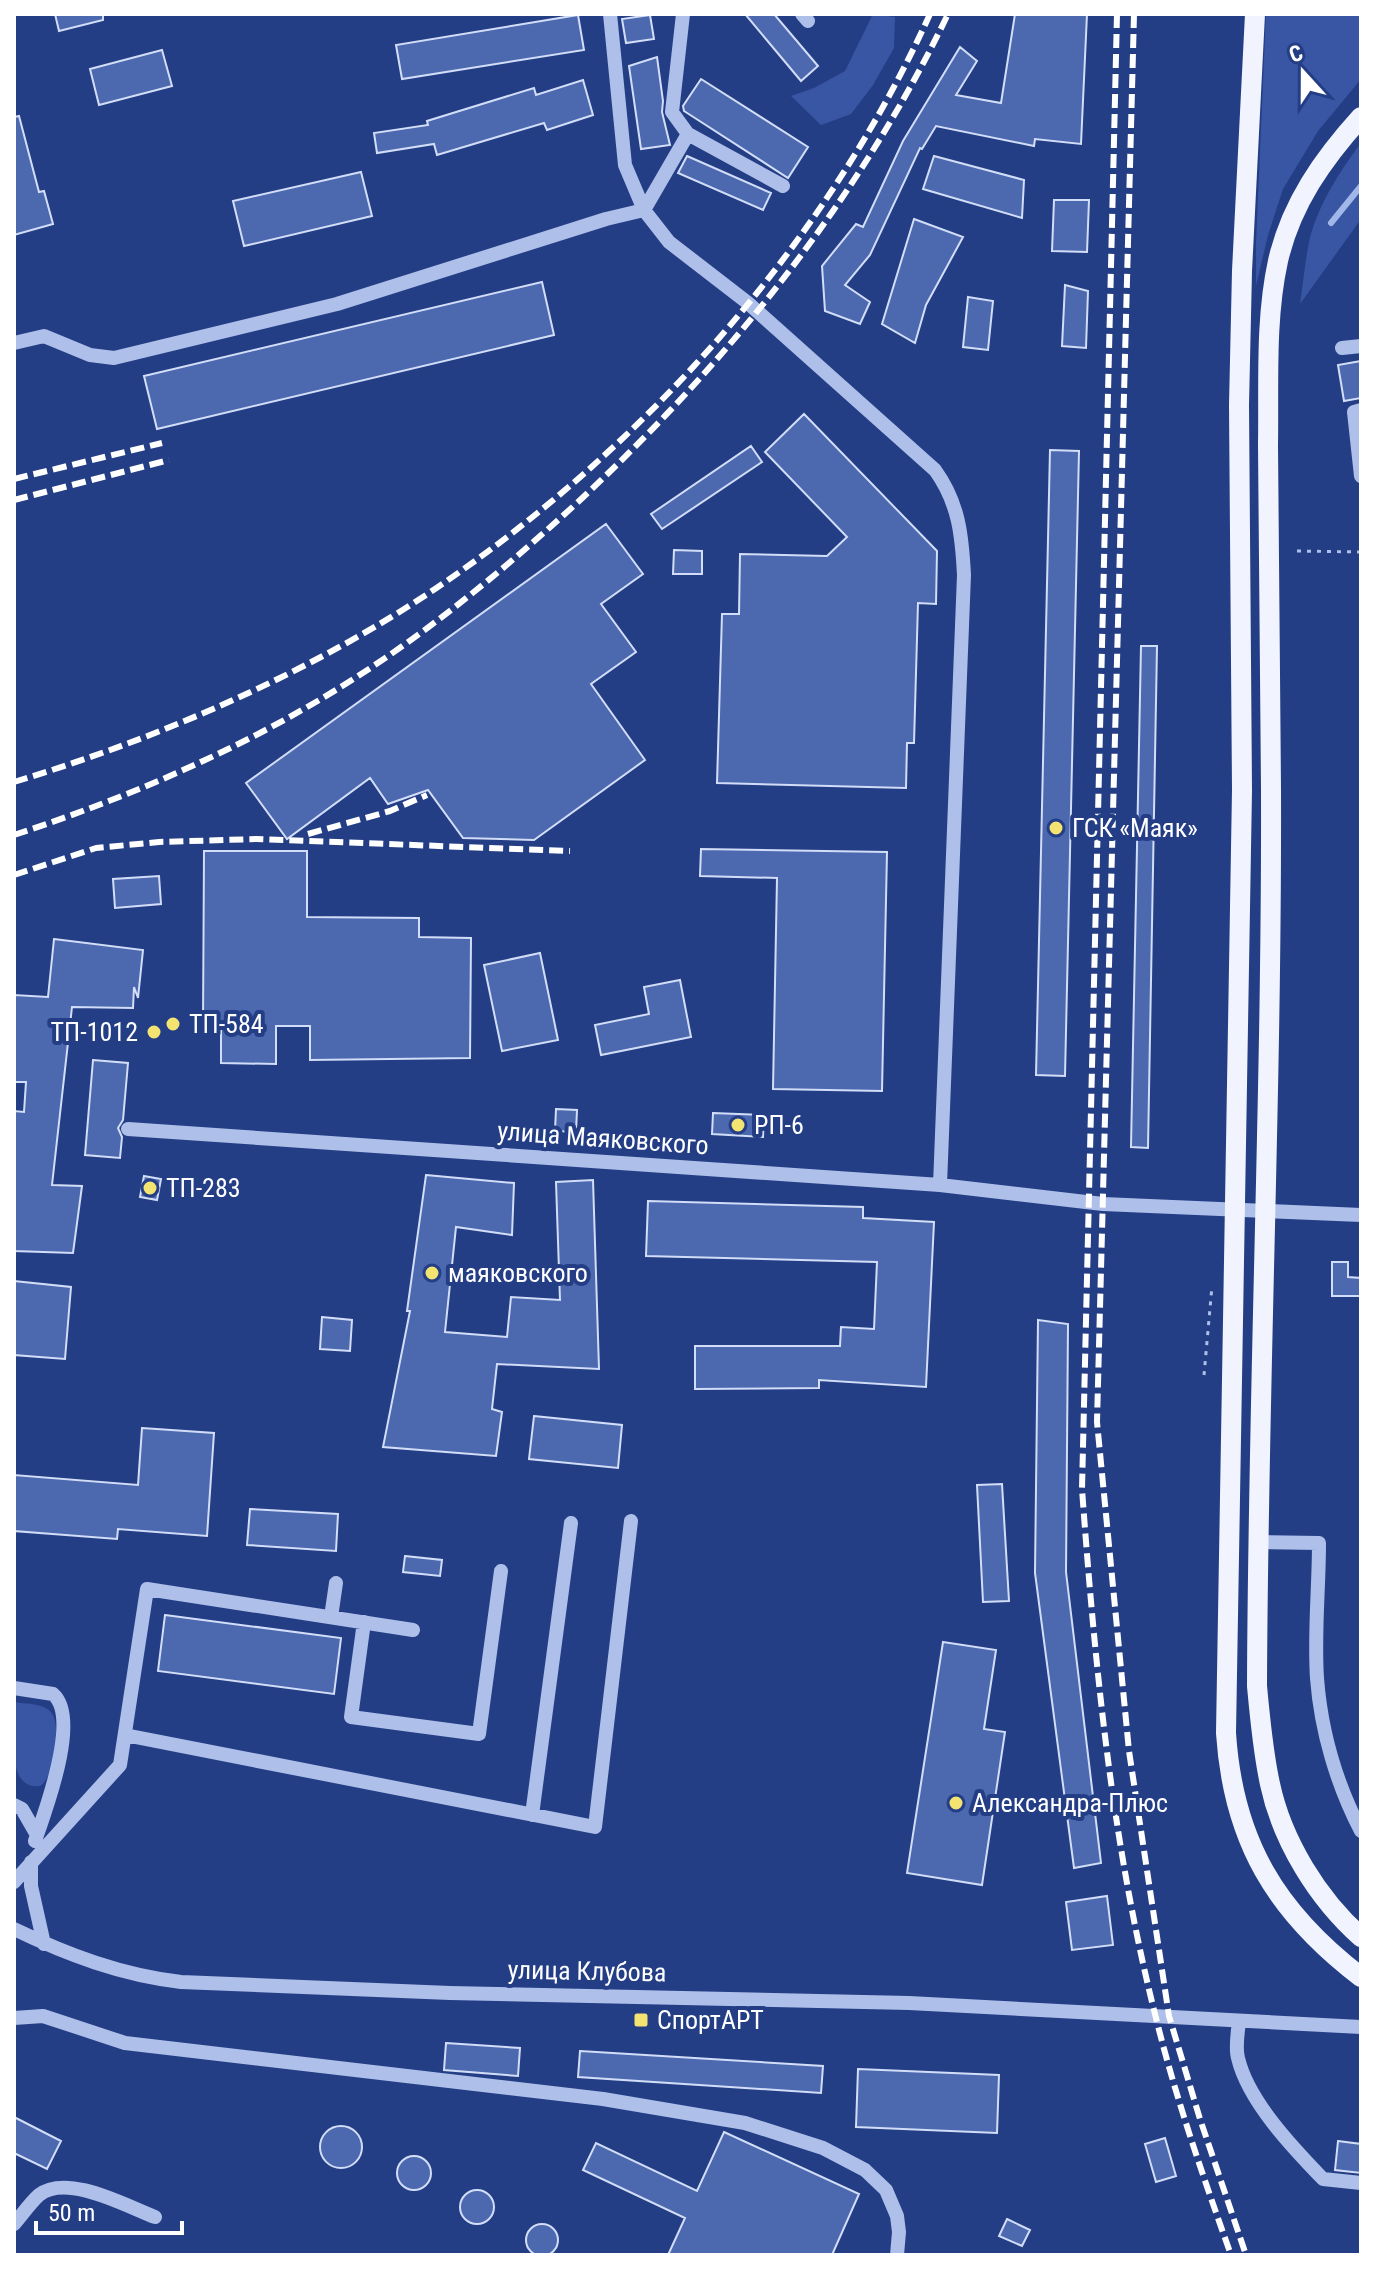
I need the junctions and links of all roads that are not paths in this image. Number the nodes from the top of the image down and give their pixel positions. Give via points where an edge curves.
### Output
1 (610, 14) edge
2 (683, 14) edge
3 (1255, 14) edge
4 (1361, 117) edge
5 (688, 134) junction
6 (783, 186) dead end
7 (644, 210) junction
8 (14, 343) edge
9 (1361, 346) edge
10 (1342, 348) dead end
11 (1361, 410) edge
12 (1361, 476) edge
13 (128, 1129) dead end
14 (940, 1185) junction
15 (1236, 1211) junction
16 (1266, 1212) junction
17 (1361, 1215) edge
18 (631, 1521) dead end
19 (571, 1523) dead end
20 (1258, 1542) junction
21 (501, 1571) dead end
22 (336, 1583) dead end
23 (331, 1617) junction
24 (364, 1622) junction
25 (413, 1630) dead end
26 (14, 1688) edge
27 (125, 1735) junction
28 (14, 1791) edge
29 (18, 1807) edge
30 (532, 1815) junction
31 (1361, 1831) edge
32 (37, 1835) junction
33 (30, 1864) junction
34 (14, 1882) edge
35 (14, 1929) edge
36 (1361, 1937) edge
37 (44, 1944) junction
38 (1361, 1977) edge
39 (14, 2018) edge
40 (1239, 2021) junction
41 (1361, 2027) edge
42 (1361, 2183) edge
43 (155, 2217) dead end
44 (14, 2224) edge
45 (897, 2255) edge

1 - 7 street via 625,165
2 - 5 street via 672,112
3 - 15 main road via 1239,405 1242,790
4 - 16 main road via 1302,196 1288,227 1274,289 1269,392
5 - 6 street
5 - 7 street
7 - 8 street via 337,304 114,358 90,355 44,336
7 - 14 street via 669,242 748,303 935,470 957,510 964,575
9 - 10 street
11 - 12 street via 1354,412
13 - 14 street, улица Маяковского
14 - 15 street, улица Маяковского via 1103,1204
15 - 16 street, улица Маяковского
15 - 38 main road via 1229,1767 1237,1806 1266,1877 1305,1929
16 - 17 street, улица Маяковского
16 - 20 main road
18 - 30 street via 595,1827
19 - 30 street
20 - 31 street via 1319,1543 1317,1678 1322,1715 1337,1774
20 - 36 main road via 1257,1686 1270,1788 1304,1867
21 - 24 street via 479,1734 351,1717
22 - 23 street
23 - 24 street
23 - 27 street via 147,1589
24 - 25 street
26 - 32 street via 53,1694 62,1707 53,1790
27 - 30 street
27 - 33 street via 120,1765
28 - 29 street
29 - 32 street
32 - 33 street
33 - 34 street
33 - 37 street
35 - 37 street, улица Клубова
37 - 40 street, улица Клубова via 128,1974 222,1985 909,2003
39 - 45 street via 43,2016 125,2043 603,2099 745,2123 823,2148 865,2170 886,2190 897,2216
40 - 41 street, улица Клубова
40 - 42 street via 1237,2055 1260,2103 1323,2179
43 - 44 street via 81,2188 61,2186 41,2193

